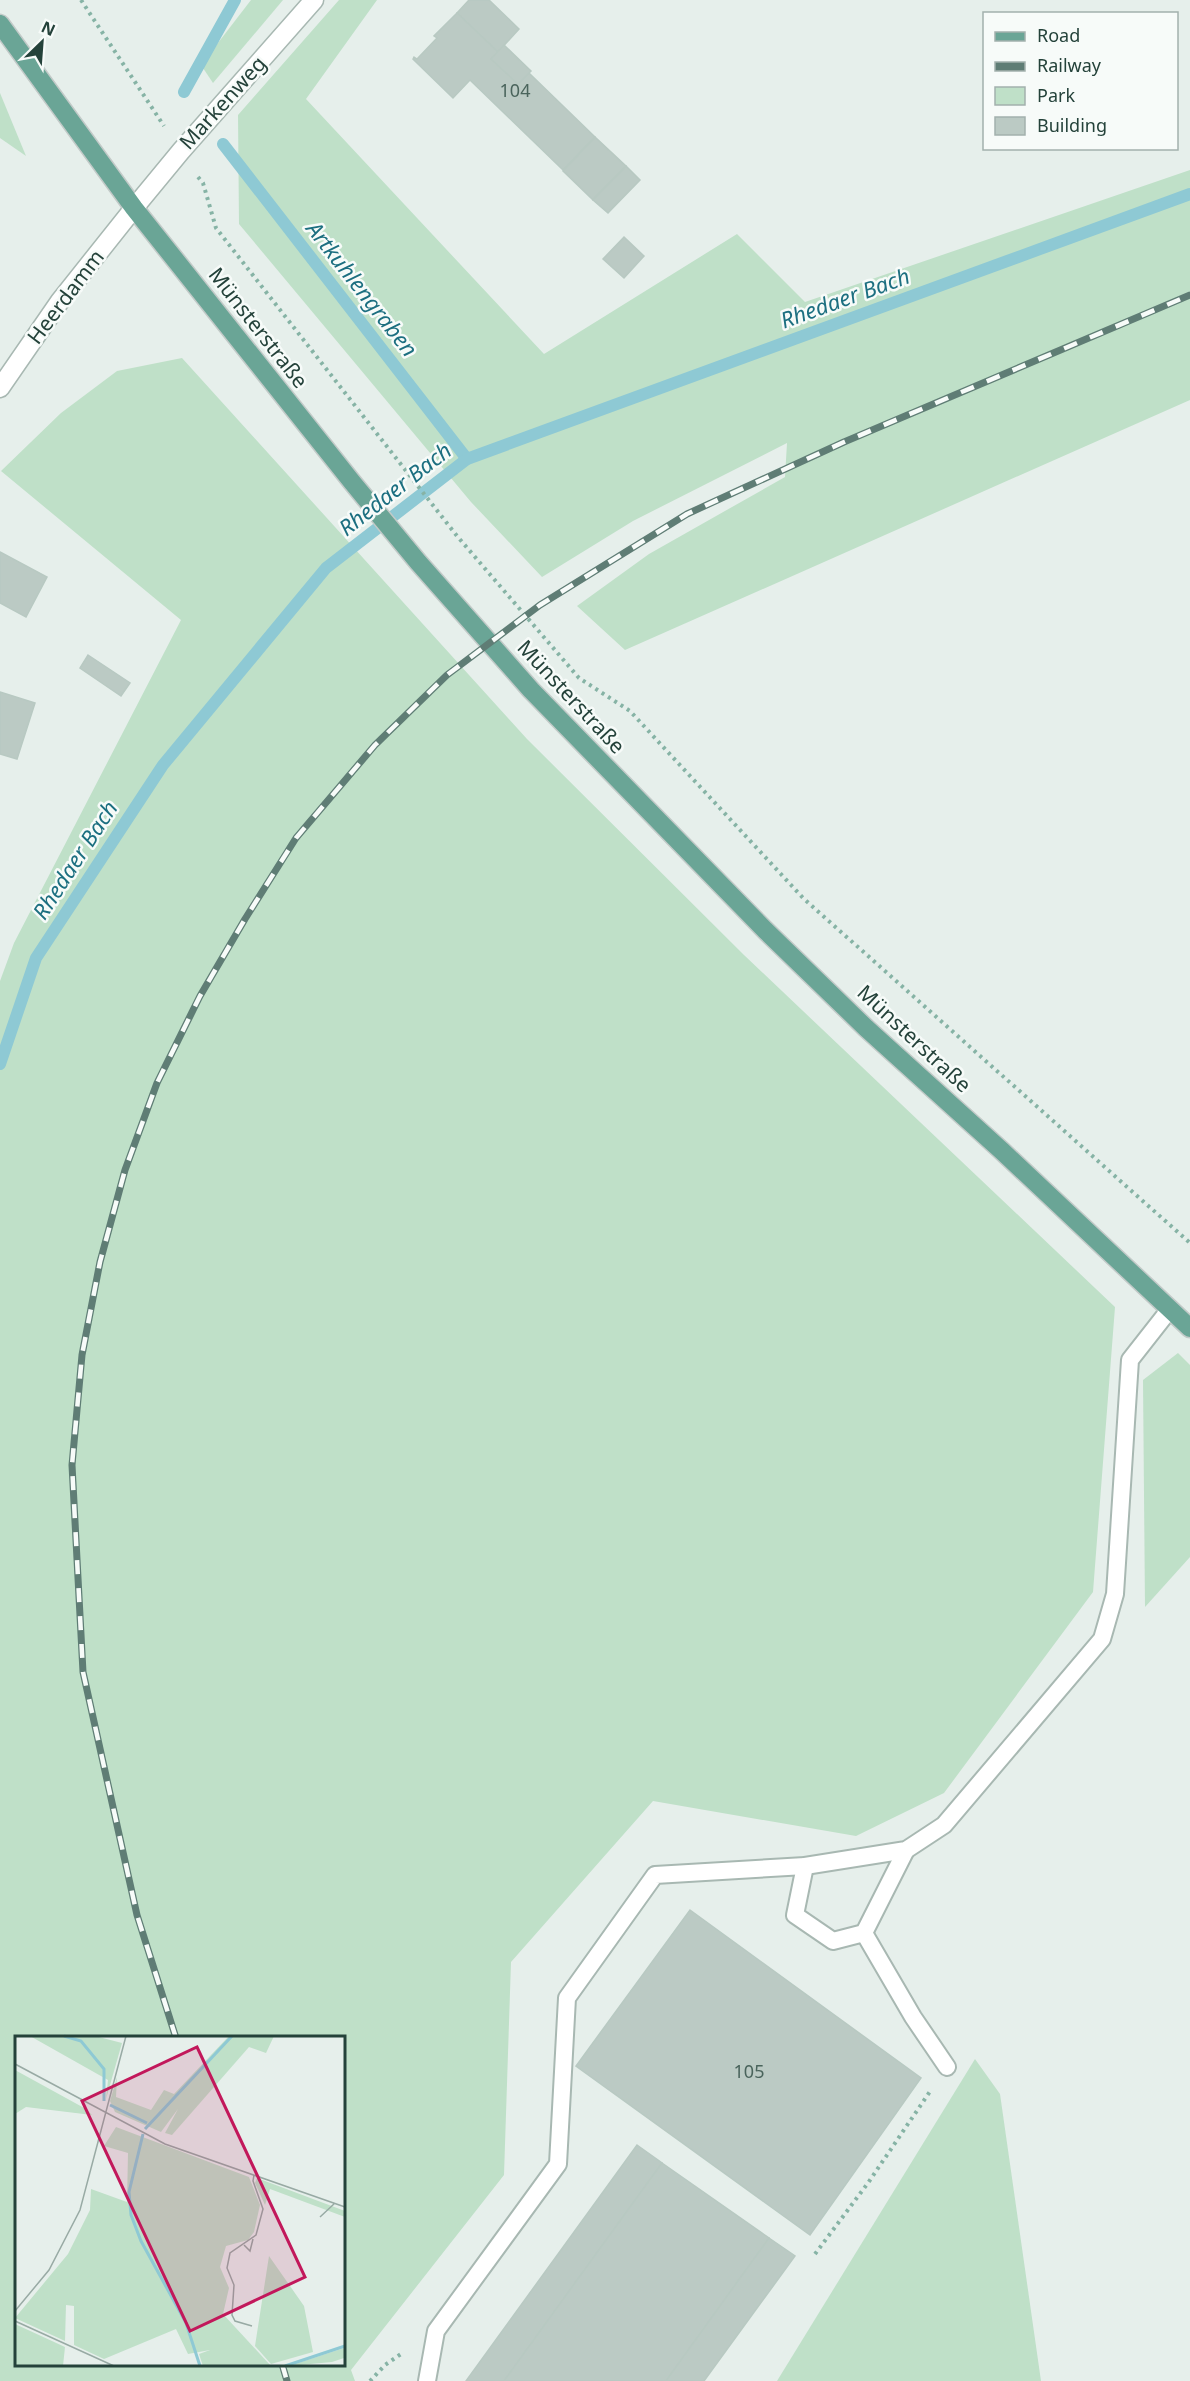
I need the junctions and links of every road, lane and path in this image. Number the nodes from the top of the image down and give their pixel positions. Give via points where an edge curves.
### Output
1 (81, 0) edge
2 (314, 0) edge
3 (0, 24) edge
4 (181, 151) junction
5 (134, 208) junction
6 (0, 388) edge
7 (1190, 1243) edge
8 (1170, 1309) junction
9 (1190, 1328) edge
10 (906, 1850) junction
11 (805, 1866) junction
12 (864, 1933) junction
13 (947, 2067) joint
14 (815, 2254) dead end
15 (427, 2381) edge

1 - 4 path
2 - 4 street, Markenweg
3 - 5 main road, Münsterstraße
4 - 5 street, Markenweg
4 - 7 path via 202,183 216,228 458,536 579,678 630,711 803,898
5 - 6 street, Heerdamm via 60,301
5 - 8 main road, Münsterstraße via 352,482 531,690 866,1028
8 - 9 main road, Münsterstraße
8 - 10 lane via 1130,1360 1114,1594 1102,1639 944,1825
10 - 11 lane
10 - 12 lane
11 - 12 lane via 795,1915 833,1941
11 - 15 lane via 655,1875 567,1998 558,2164 436,2331
12 - 13 lane
13 - 14 path

